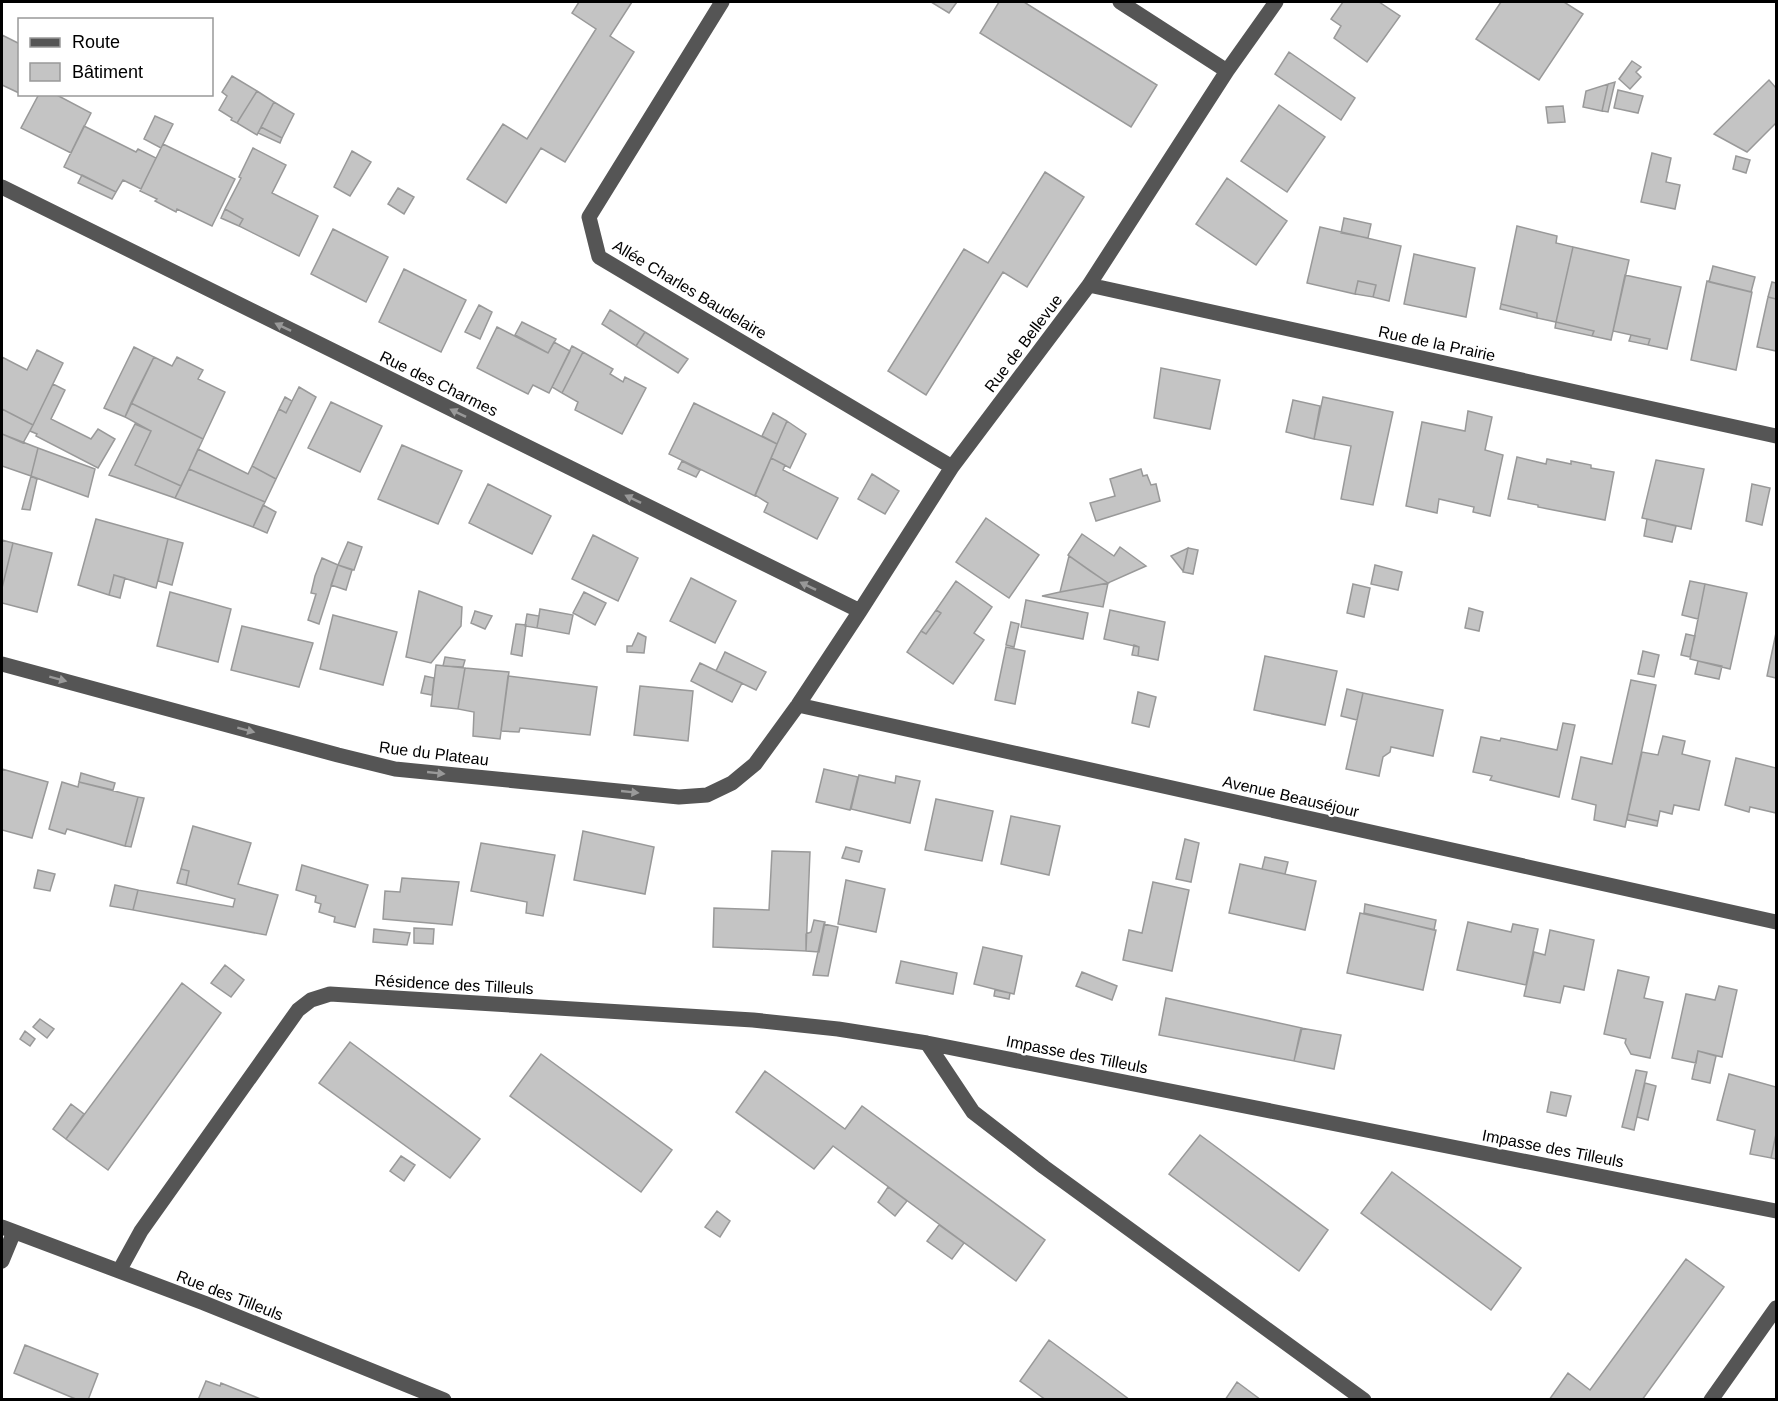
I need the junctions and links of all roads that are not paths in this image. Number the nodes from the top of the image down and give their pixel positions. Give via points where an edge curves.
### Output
1 (722, 2) edge
2 (1120, 2) edge
3 (1276, 2) edge
4 (1227, 71) junction
5 (2, 188) edge
6 (1089, 285) junction
7 (1776, 436) edge
8 (952, 467) junction
9 (860, 611) junction
10 (2, 664) edge
11 (798, 705) junction
12 (1776, 922) edge
13 (927, 1043) junction
14 (1776, 1211) edge
15 (8, 1230) edge
16 (2, 1261) edge
17 (119, 1271) junction
18 (1776, 1308) edge
19 (444, 1400) edge
20 (1364, 1400) edge
21 (1711, 1400) edge

1 - 8 street, Allée Charles Baudelaire via 589,217 599,257
2 - 4 street
3 - 4 street, Rue de Bellevue
4 - 6 street, Rue de Bellevue
9 -> 5 street, Rue des Charmes
6 - 7 street, Rue de la Prairie
6 - 8 street, Rue de Bellevue
8 - 9 street, Rue de Bellevue
9 - 11 street, Rue de Bellevue
10 -> 11 street, Rue du Plateau via 395,769 679,797 707,795 732,783 755,764
11 - 12 street, Avenue Beauséjour
13 - 14 street, Impasse des Tilleuls
13 - 17 street, Résidence des Tilleuls via 753,1020 330,994 311,1000 298,1011 141,1231
13 - 20 street via 973,1112
15 - 16 street
15 - 17 street, Rue des Tilleuls
17 - 19 street, Rue des Tilleuls
18 - 21 street

